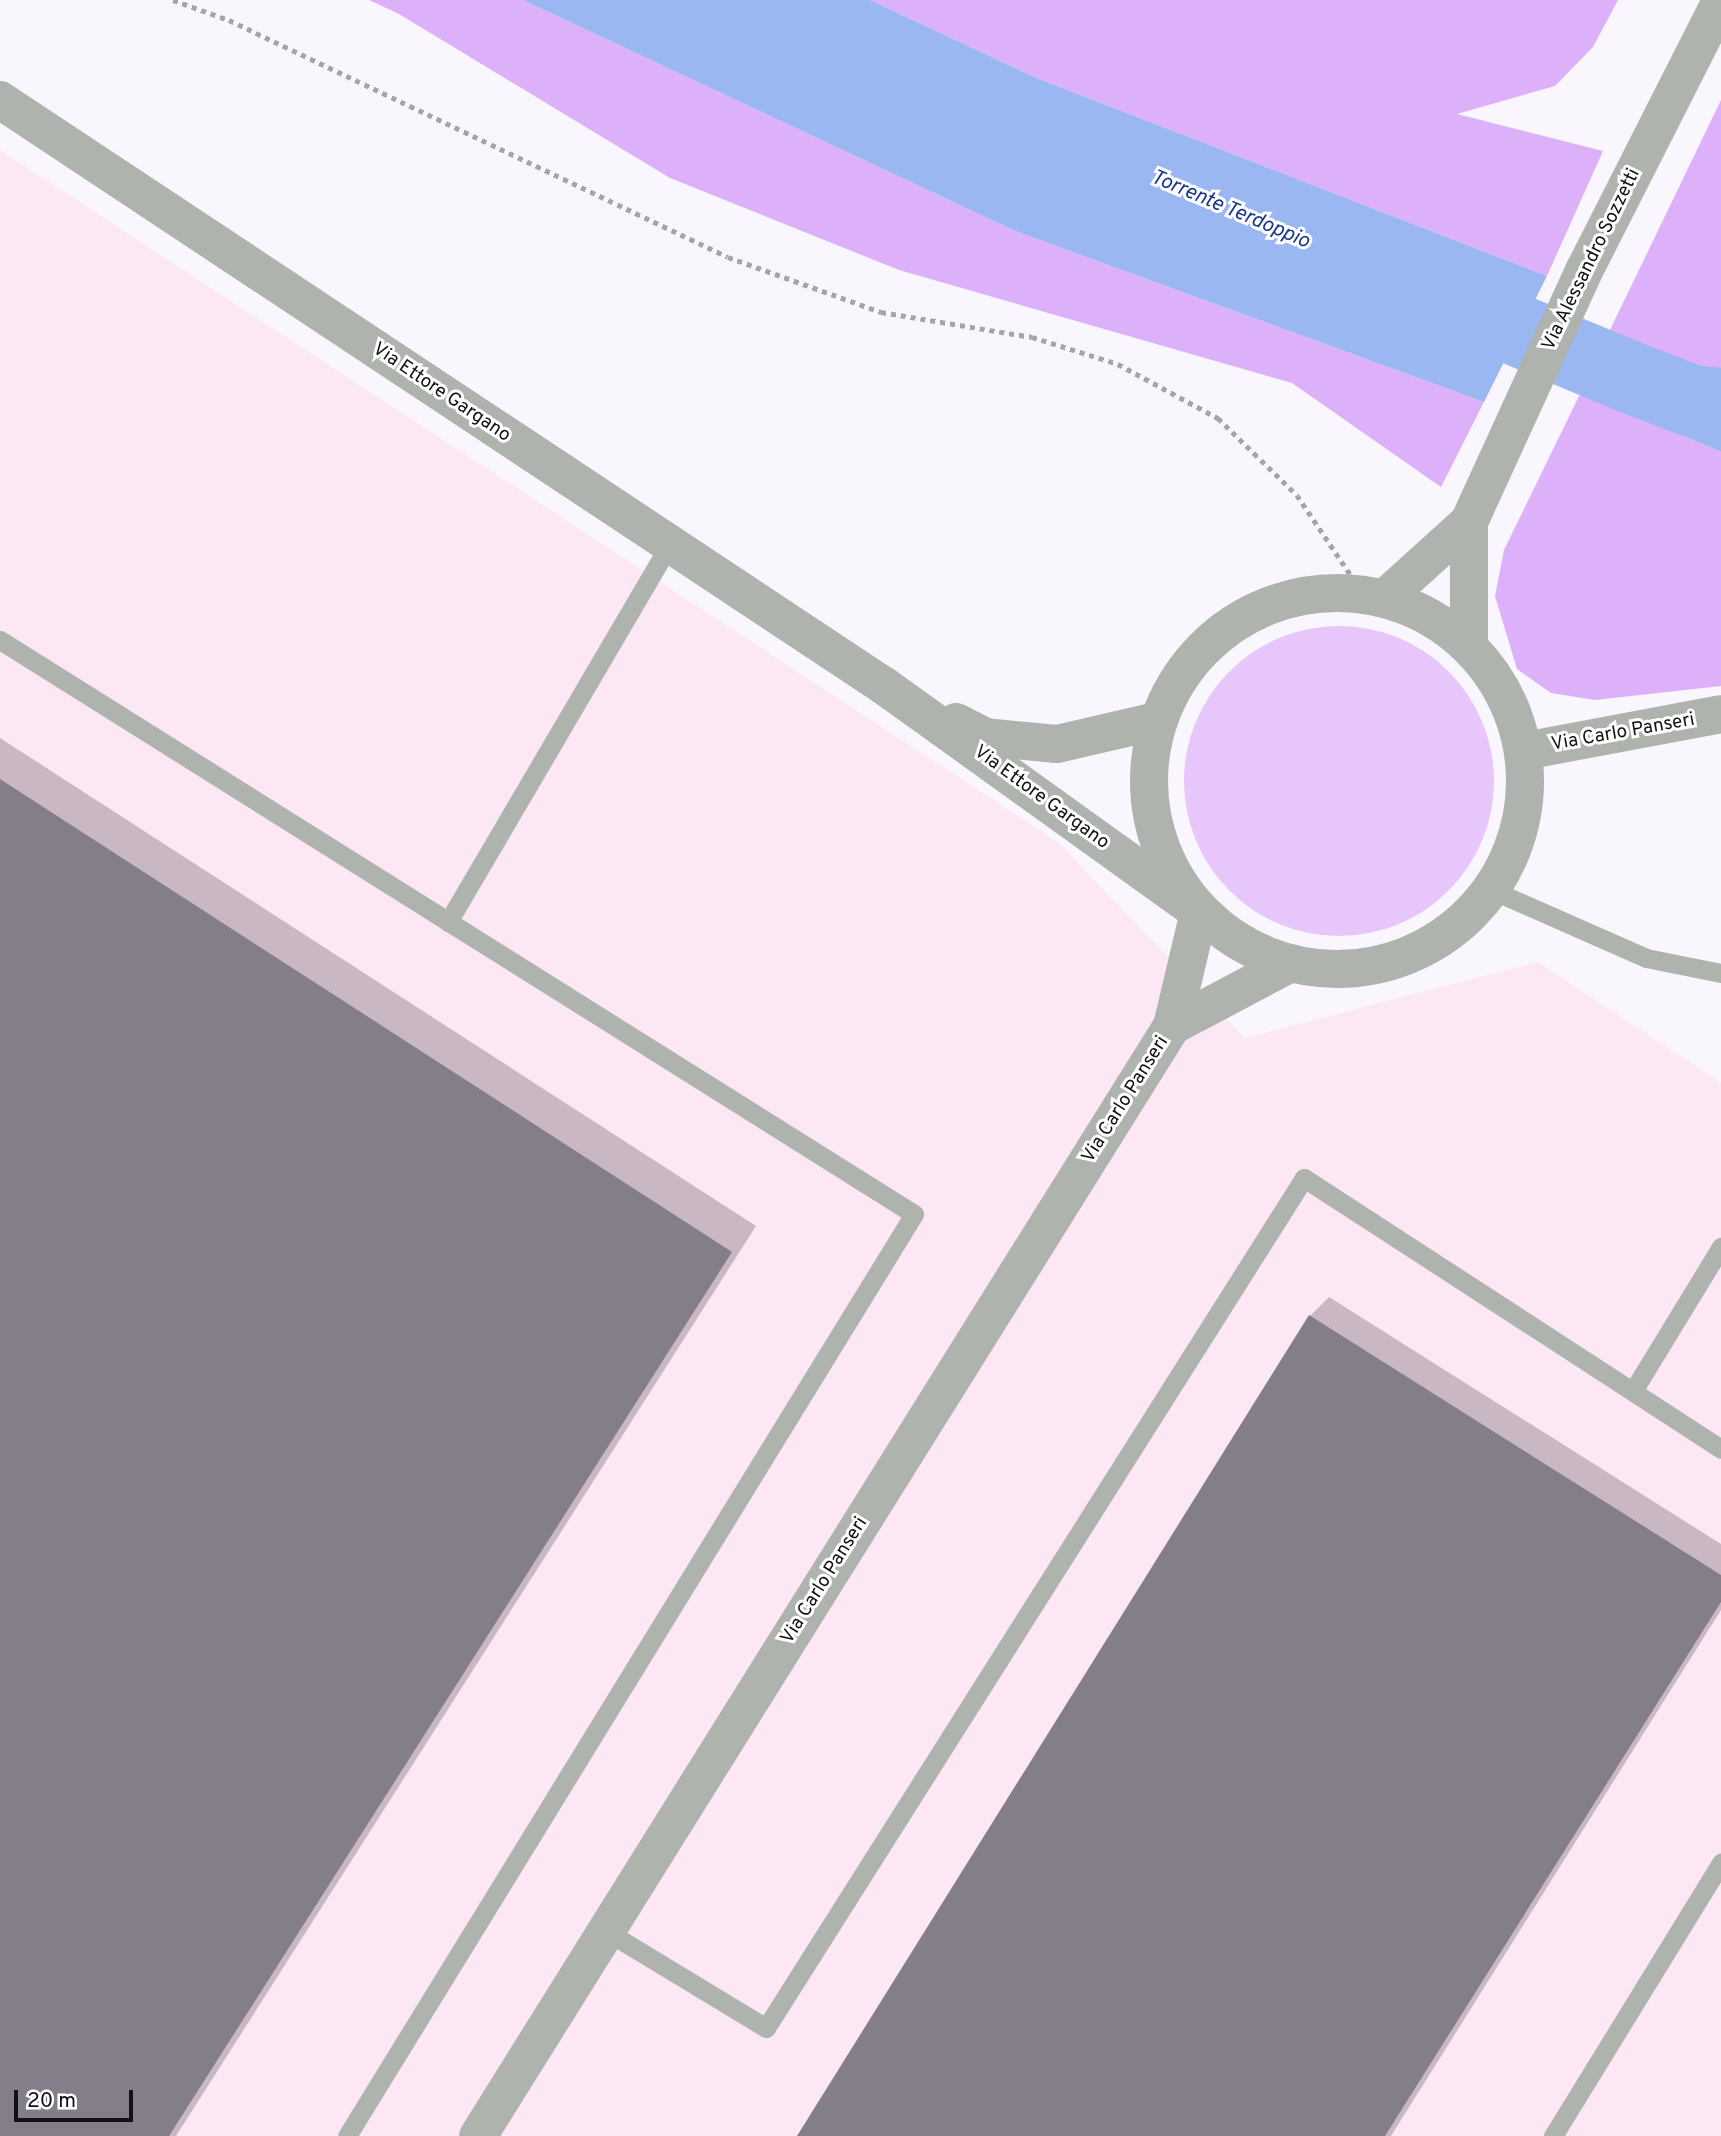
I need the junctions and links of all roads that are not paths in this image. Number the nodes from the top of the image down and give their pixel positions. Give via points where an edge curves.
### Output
1 (1721, 1) edge
2 (0, 100) edge
3 (1469, 522) junction
4 (670, 544) junction
5 (1374, 595) junction
6 (0, 640) edge
7 (1469, 644) junction
8 (883, 685) junction
9 (1721, 714) edge
10 (1157, 721) junction
11 (1524, 751) junction
12 (1492, 890) junction
13 (1199, 912) junction
14 (448, 922) junction
15 (1287, 965) junction
16 (1721, 973) edge
17 (1172, 1026) junction
18 (1721, 1247) edge
19 (1633, 1391) junction
20 (1721, 1448) edge
21 (1721, 1863) edge
22 (606, 1931) junction
23 (347, 2136) edge
24 (478, 2136) edge
25 (1553, 2136) edge

1 - 3 street, Via Alessandro Sozzetti via 1586,270
2 - 4 street, Via Ettore Gargano
3 - 5 street, Via Alessandro Sozzetti
3 - 7 street, Via Alessandro Sozzetti
4 - 8 street, Via Ettore Gargano
4 - 14 lane
5 - 7 street, Via Carlo Panseri via 1430,616
5 - 10 street, Via Carlo Panseri via 1297,596 1237,620 1189,664
6 - 14 lane
7 - 11 street, Via Carlo Panseri via 1505,694
8 - 10 street, Via Ettore Gargano via 985,737 1057,744
8 - 13 street, Via Ettore Gargano
9 - 11 street, Via Carlo Panseri
10 - 13 street, Via Carlo Panseri via 1148,772 1152,822 1169,870
11 - 12 street, Via Carlo Panseri via 1525,800 1515,847
12 - 15 street, Via Carlo Panseri via 1452,932 1401,960 1345,971
12 - 16 lane via 1646,958
13 - 15 street, Via Carlo Panseri via 1240,944
13 - 17 street, Via Carlo Panseri
14 - 23 lane via 914,1214
15 - 17 street, Via Carlo Panseri
17 - 22 street, Via Carlo Panseri
18 - 19 lane
19 - 20 lane
19 - 22 lane via 1304,1178 766,2028
21 - 25 lane
22 - 24 street, Via Carlo Panseri

